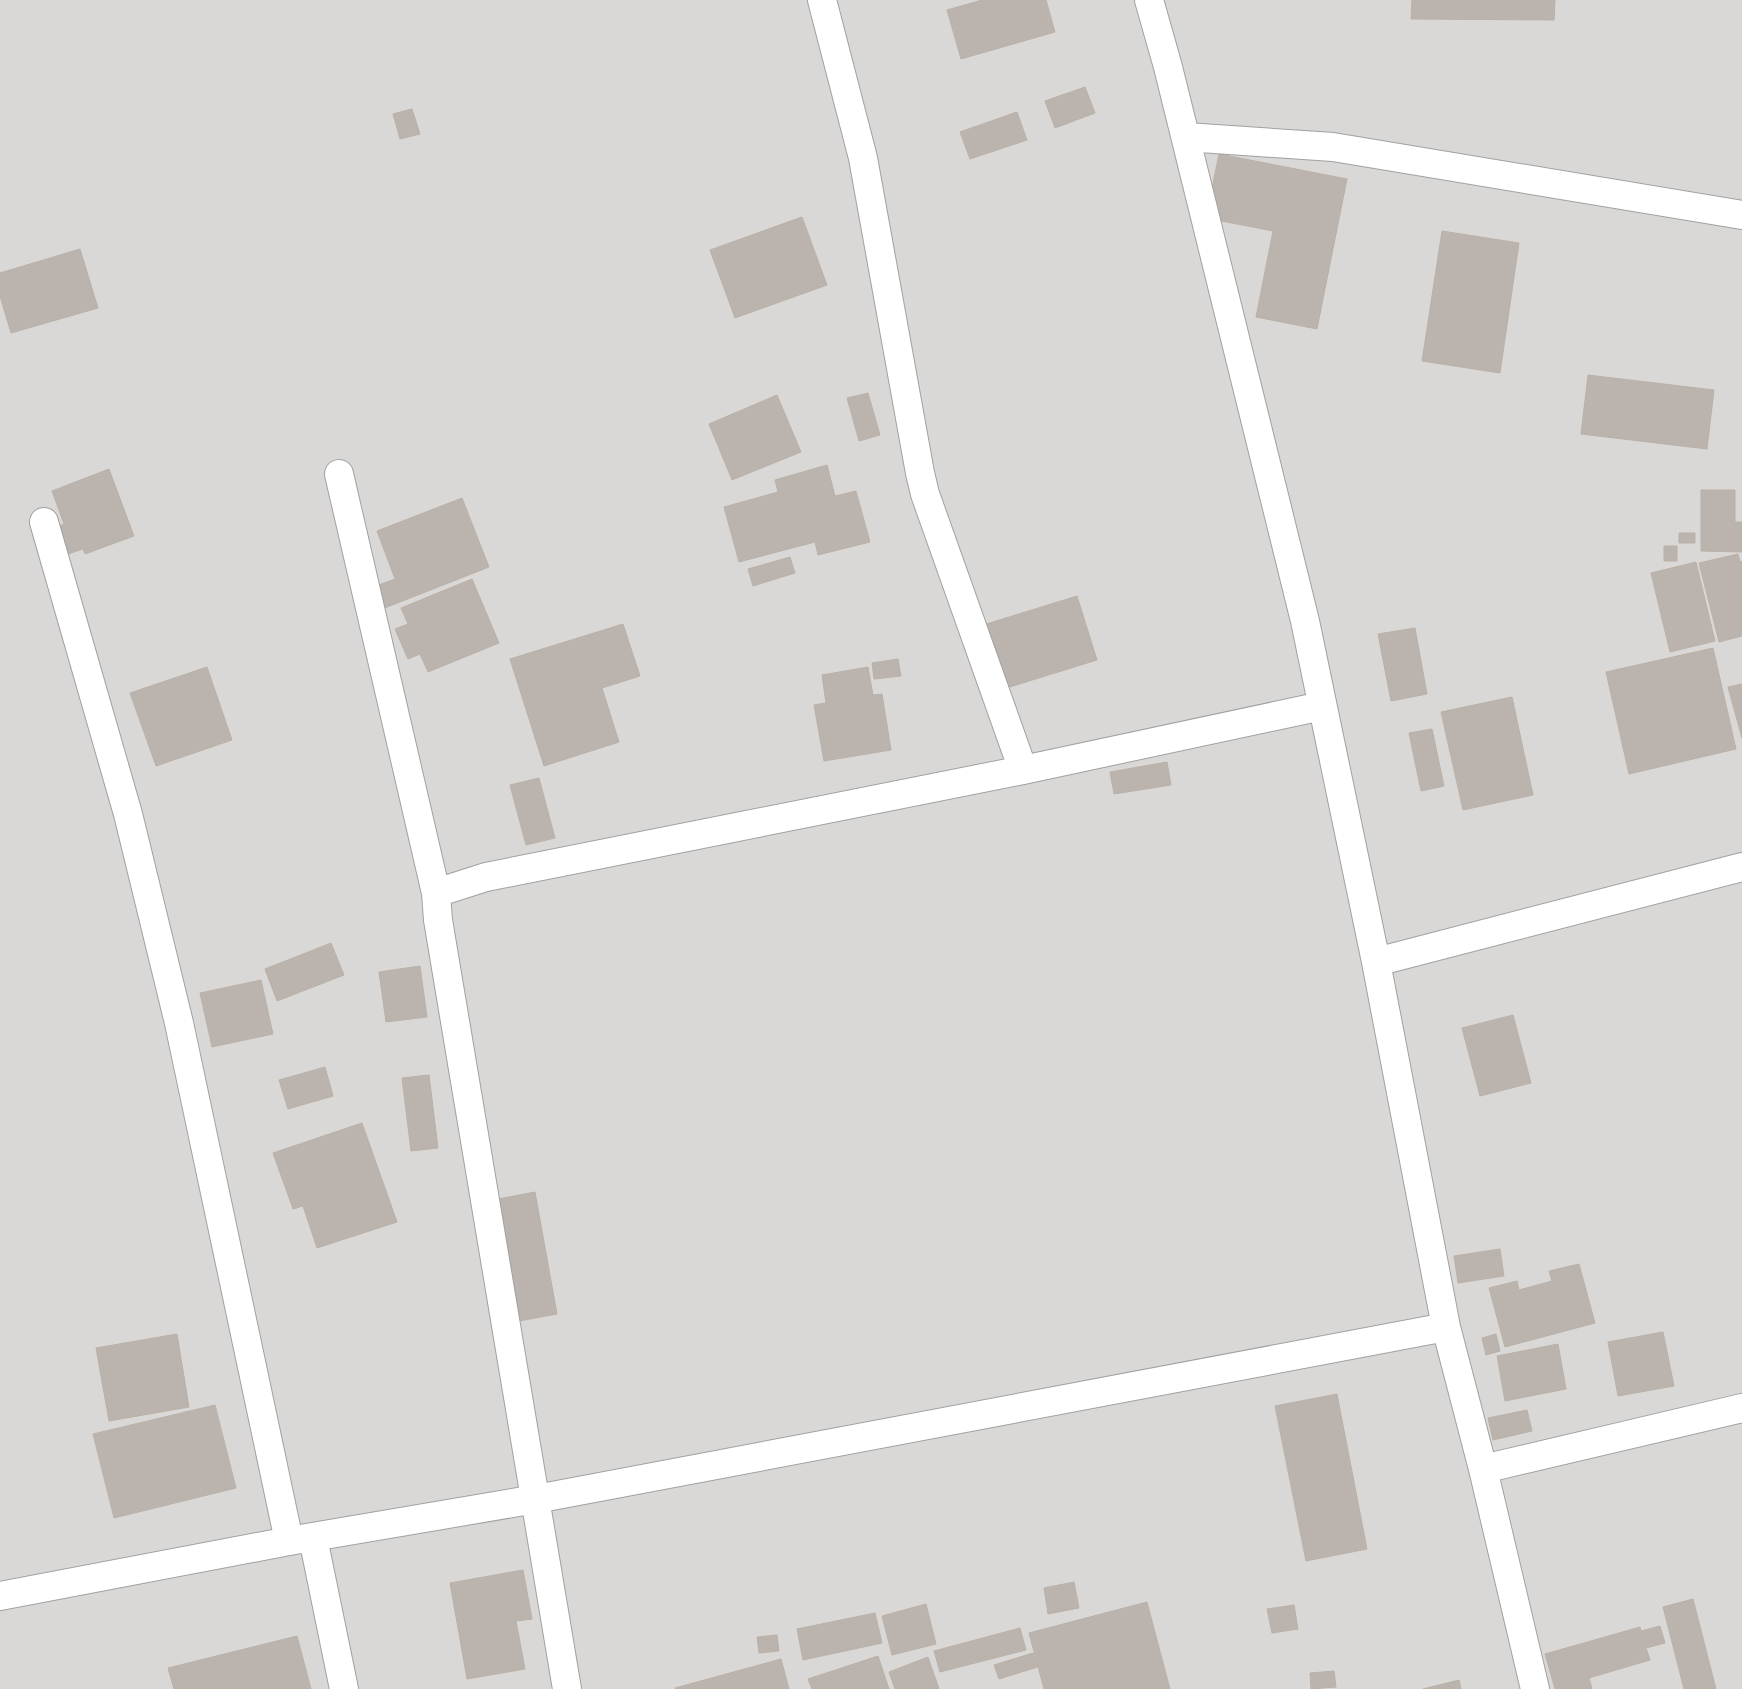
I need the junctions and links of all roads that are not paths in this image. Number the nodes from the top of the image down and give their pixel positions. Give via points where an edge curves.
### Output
1 (822, 0) edge
2 (1150, 0) edge
3 (1186, 138) junction
4 (1742, 215) edge
5 (339, 474) dead end
6 (44, 522) dead end
7 (1322, 706) junction
8 (1023, 770) junction
9 (1742, 867) edge
10 (436, 892) junction
11 (1376, 962) junction
12 (1446, 1327) junction
13 (1742, 1408) edge
14 (1483, 1469) junction
15 (536, 1499) junction
16 (301, 1540) junction
17 (0, 1596) edge
18 (344, 1689) edge
19 (567, 1689) edge
20 (1535, 1689) edge

1 - 8 street via 863,158 925,494
2 - 3 street
3 - 4 street via 1333,147
3 - 7 street via 1305,621
5 - 10 street
6 - 16 street via 128,814
7 - 8 street
7 - 11 street
8 - 10 street via 486,877
9 - 11 street
10 - 15 street via 438,920
11 - 12 street
12 - 14 street
12 - 15 street
13 - 14 street
14 - 20 street
15 - 16 street
15 - 19 street
16 - 17 street
16 - 18 street

